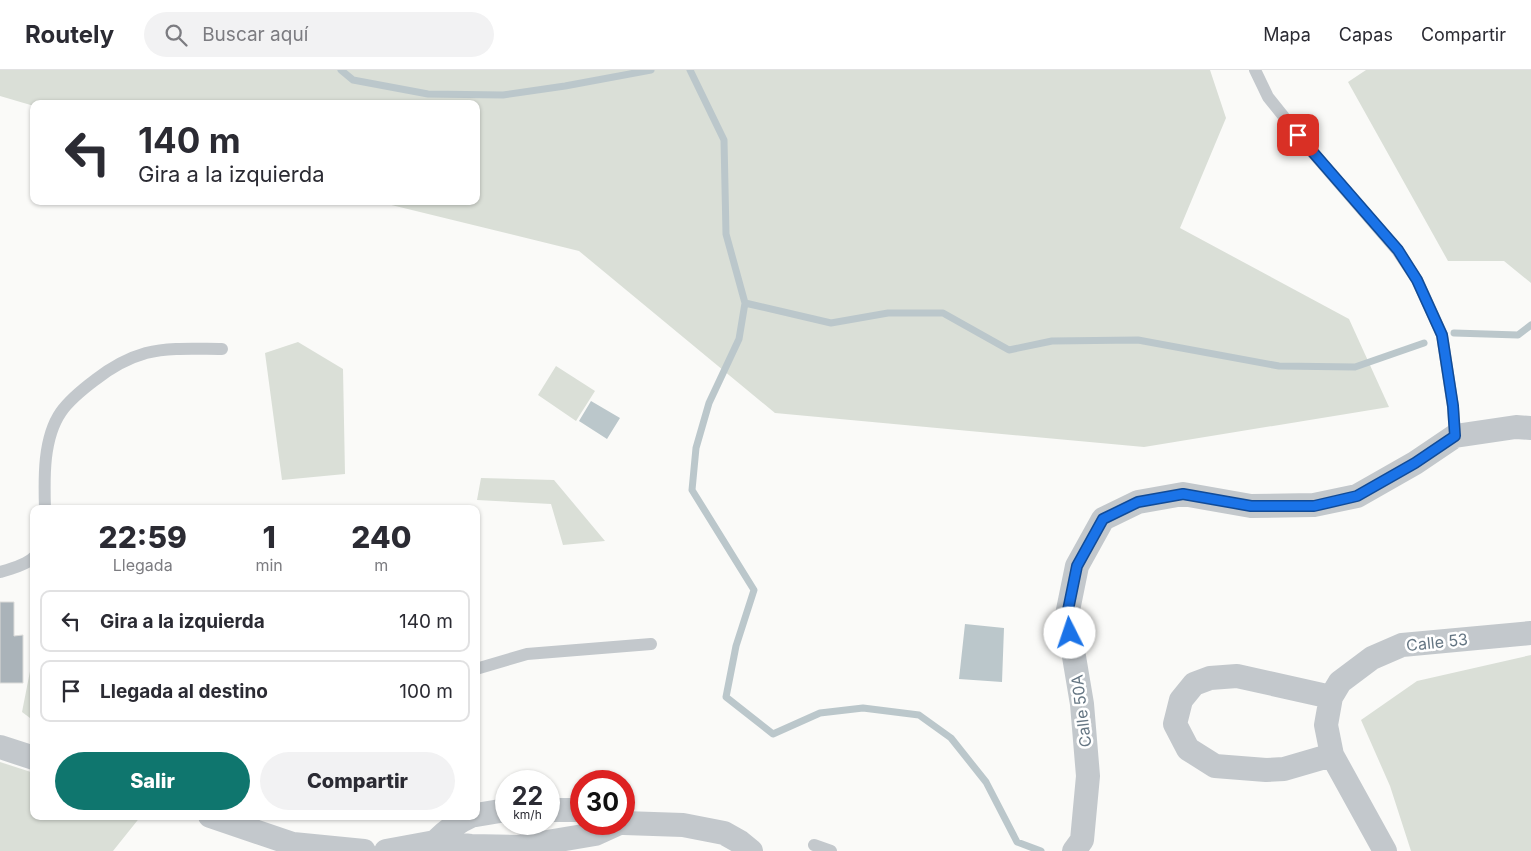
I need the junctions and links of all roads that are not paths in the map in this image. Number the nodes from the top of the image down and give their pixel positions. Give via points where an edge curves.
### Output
1 (1254, 70) edge
2 (222, 348) dead end
3 (1531, 428) edge
4 (1455, 436) junction
5 (45, 505) edge
6 (30, 561) edge
7 (0, 572) edge
8 (1531, 633) edge
9 (651, 644) dead end
10 (480, 668) edge
11 (1331, 697) junction
12 (0, 746) edge
13 (1332, 755) junction
14 (30, 757) edge
15 (495, 812) edge
16 (480, 814) edge
17 (222, 820) edge
18 (462, 820) edge
19 (635, 823) edge
20 (589, 835) edge
21 (435, 842) junction
22 (814, 845) dead end
23 (364, 851) edge
24 (386, 851) edge
25 (751, 851) edge
26 (831, 851) edge
27 (1074, 851) edge
28 (1385, 851) edge

1 - 4 lane via 1268,97 1398,250 1417,280 1442,335
2 - 5 lane via 145,354 103,374 81,391 61,412 53,428 47,450
3 - 4 street, Calle 50A via 1516,426
4 - 27 street, Calle 50A via 1357,496 1314,506 1251,506 1183,494 1138,502 1103,519 1077,566 1067,615 1082,704 1088,776 1082,840
6 - 7 lane
8 - 11 street, Calle 53 via 1402,645 1372,658 1340,682
9 - 10 lane via 528,654
11 - 13 street, Calle 53 via 1326,725
11 - 13 street via 1237,676 1210,678 1194,684 1182,700 1175,724 1188,749 1215,766 1284,769
12 - 14 street
13 - 28 street
15 - 16 street
17 - 23 street via 293,844
18 - 21 street
19 - 25 street via 683,825 724,833
20 - 21 street via 517,847
21 - 24 street
22 - 26 lane

